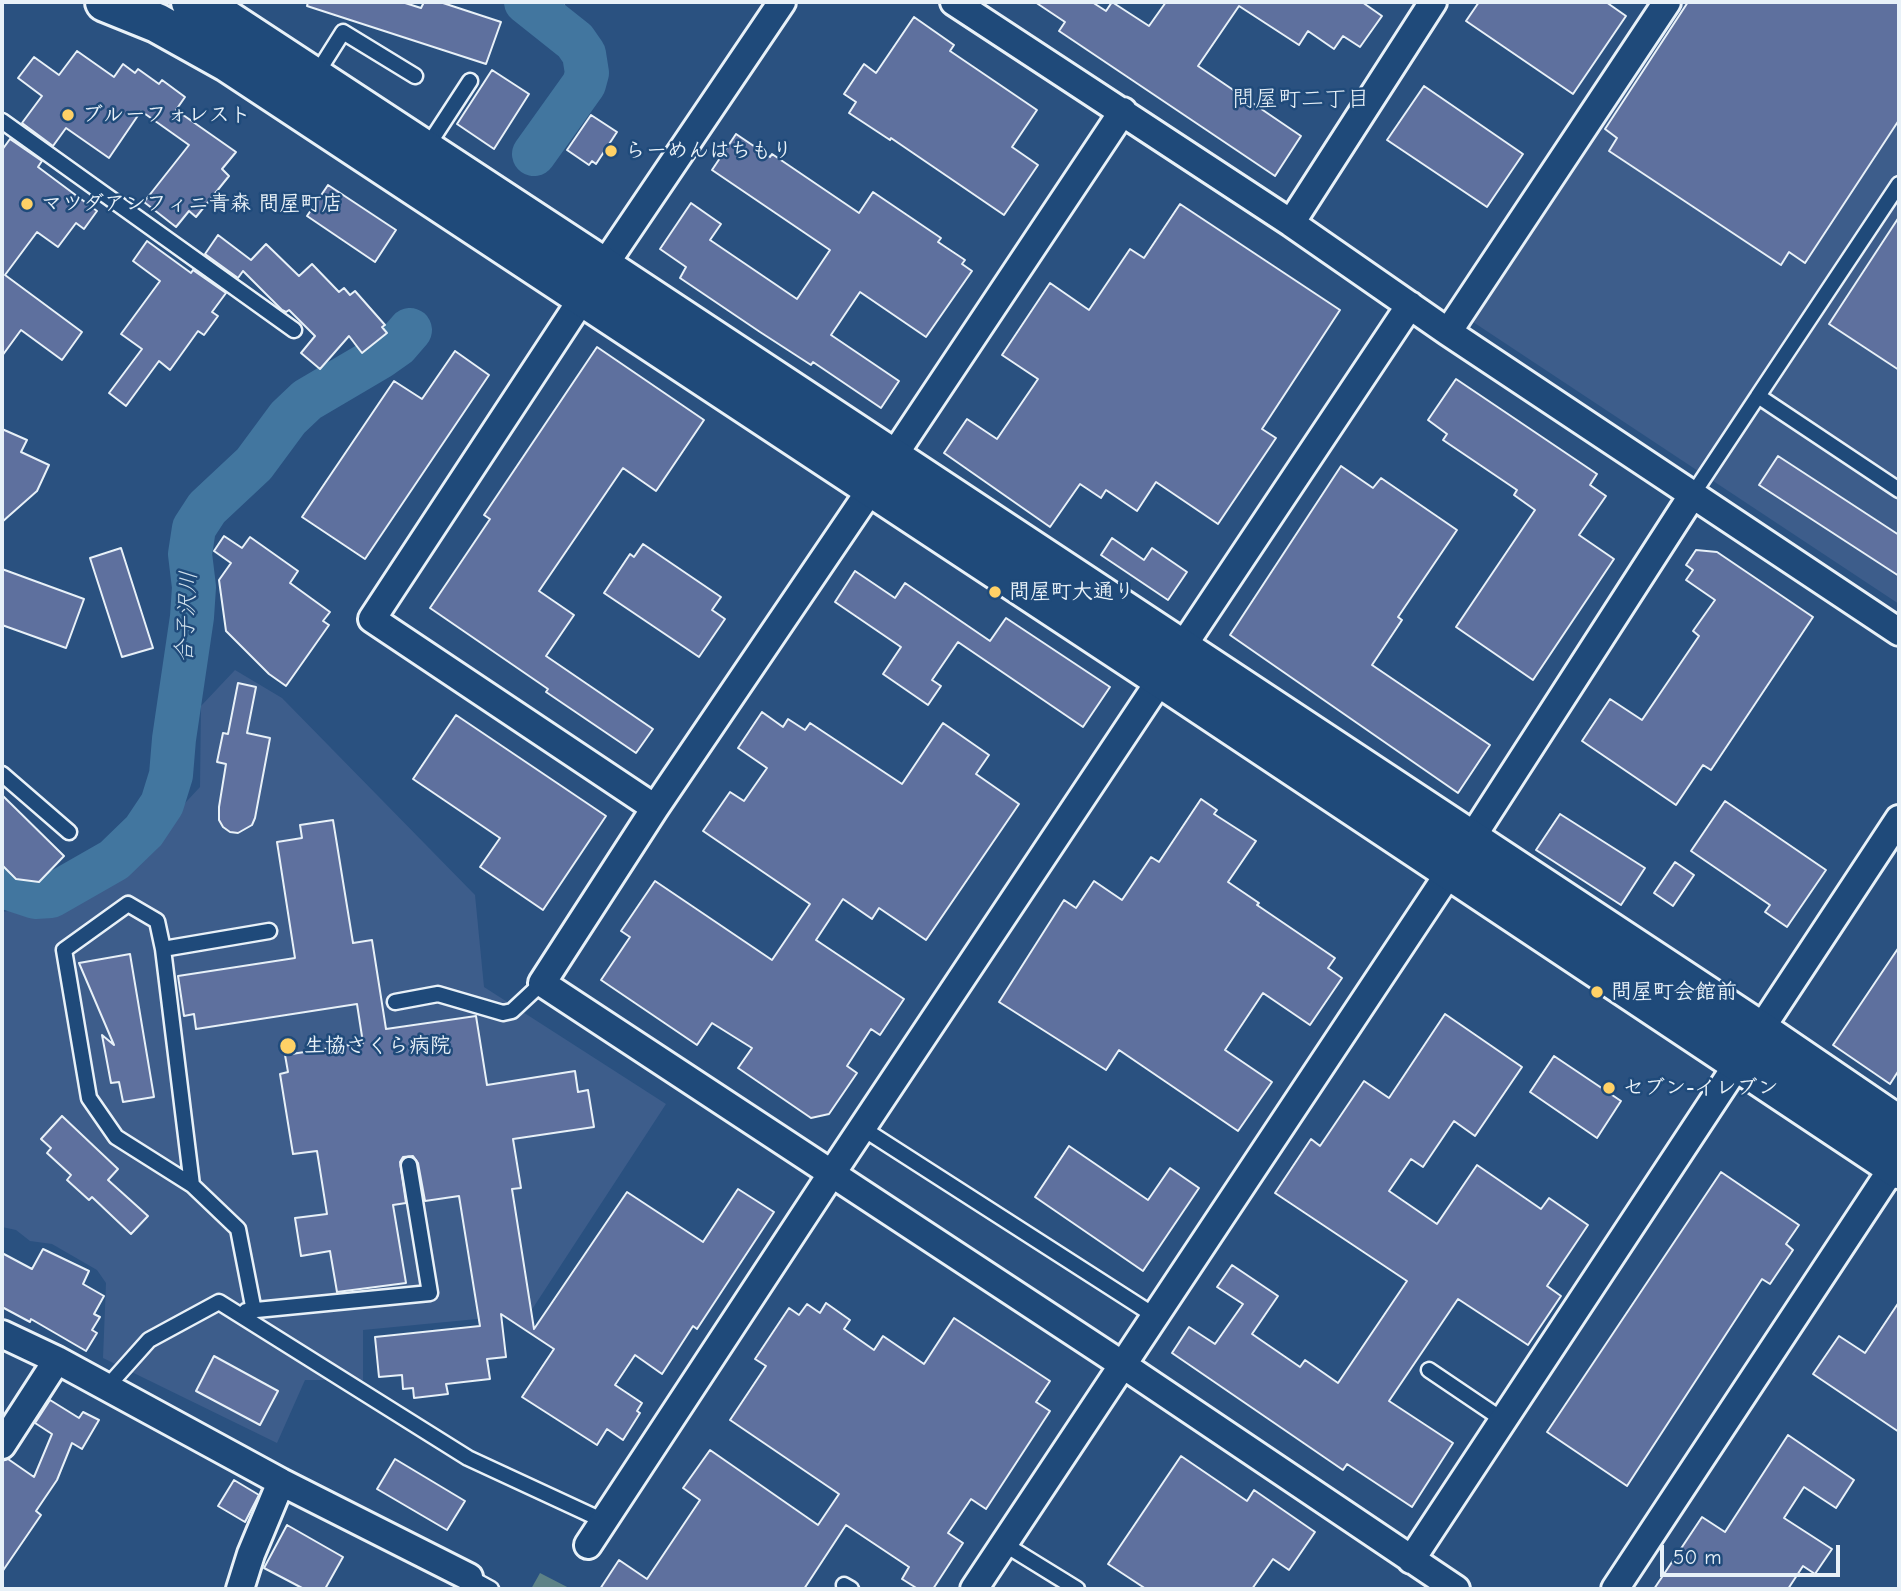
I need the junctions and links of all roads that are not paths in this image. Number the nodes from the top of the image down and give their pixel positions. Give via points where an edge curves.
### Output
1 (105, 2) edge
2 (191, 2) edge
3 (782, 2) edge
4 (954, 2) edge
5 (1433, 2) edge
6 (1667, 2) edge
7 (415, 76) dead end
8 (314, 78) junction
9 (470, 81) dead end
10 (1122, 111) junction
11 (2, 121) edge
12 (424, 150) junction
13 (1899, 184) edge
14 (1291, 223) junction
15 (594, 282) junction
16 (1410, 305) junction
17 (294, 330) dead end
18 (1448, 332) junction
19 (1758, 397) junction
20 (882, 473) junction
21 (1899, 490) edge
22 (1693, 494) junction
23 (1899, 632) edge
24 (1171, 663) junction
25 (2, 775) edge
26 (655, 808) junction
27 (1899, 819) edge
28 (69, 832) dead end
29 (1460, 855) junction
30 (269, 931) dead end
31 (163, 948) junction
32 (542, 983) junction
33 (395, 1002) dead end
34 (1750, 1046) junction
35 (1899, 1126) edge
36 (862, 1128) junction
37 (1898, 1164) edge
38 (409, 1165) dead end
39 (832, 1173) junction
40 (192, 1185) junction
41 (254, 1311) junction
42 (235, 1312) junction
43 (1156, 1316) junction
44 (2, 1334) edge
45 (57, 1360) junction
46 (1123, 1365) junction
47 (1429, 1370) dead end
48 (107, 1387) junction
49 (1503, 1420) junction
50 (2, 1444) edge
51 (281, 1482) junction
52 (604, 1521) junction
53 (1004, 1544) junction
54 (588, 1545) dead end
55 (1411, 1560) junction
56 (480, 1583) edge
57 (240, 1589) edge
58 (974, 1589) edge
59 (1076, 1589) edge
60 (1456, 1589) edge
61 (1615, 1589) edge

1 - 15 street via 157,23 227,62
2 - 8 street
3 - 15 street
4 - 10 street
5 - 14 street
6 - 18 street
7 - 8 lane via 343,32
8 - 12 street
9 - 12 lane
10 - 14 street
10 - 20 street
11 - 17 lane
12 - 15 street
13 - 19 lane
14 - 16 street
15 - 20 street
15 - 26 street via 372,619
16 - 18 street
16 - 24 street
18 - 22 street
19 - 21 lane
19 - 22 lane
20 - 24 street
20 - 26 street
22 - 23 street
22 - 29 street
24 - 29 street
24 - 36 street
25 - 28 lane
26 - 32 street
27 - 34 street
29 - 34 street
29 - 43 street
30 - 31 lane
31 - 40 lane
31 - 40 lane via 157,921 128,904 64,950 89,1098 116,1137
32 - 33 lane via 512,1011 503,1013 438,994
32 - 39 street
34 - 35 street
34 - 37 street
34 - 49 street
36 - 39 street
36 - 43 lane
37 - 61 street
38 - 41 lane via 430,1293
39 - 46 street
39 - 52 street
40 - 41 lane via 239,1229
41 - 42 lane
42 - 48 lane via 219,1302 149,1340
42 - 52 lane via 468,1458
43 - 46 street
44 - 45 street
45 - 48 street
45 - 50 street
46 - 53 street
46 - 55 street
47 - 49 lane
48 - 51 street
49 - 55 street
51 - 56 street
51 - 57 street
52 - 54 street
53 - 58 street
53 - 59 lane
55 - 60 street

